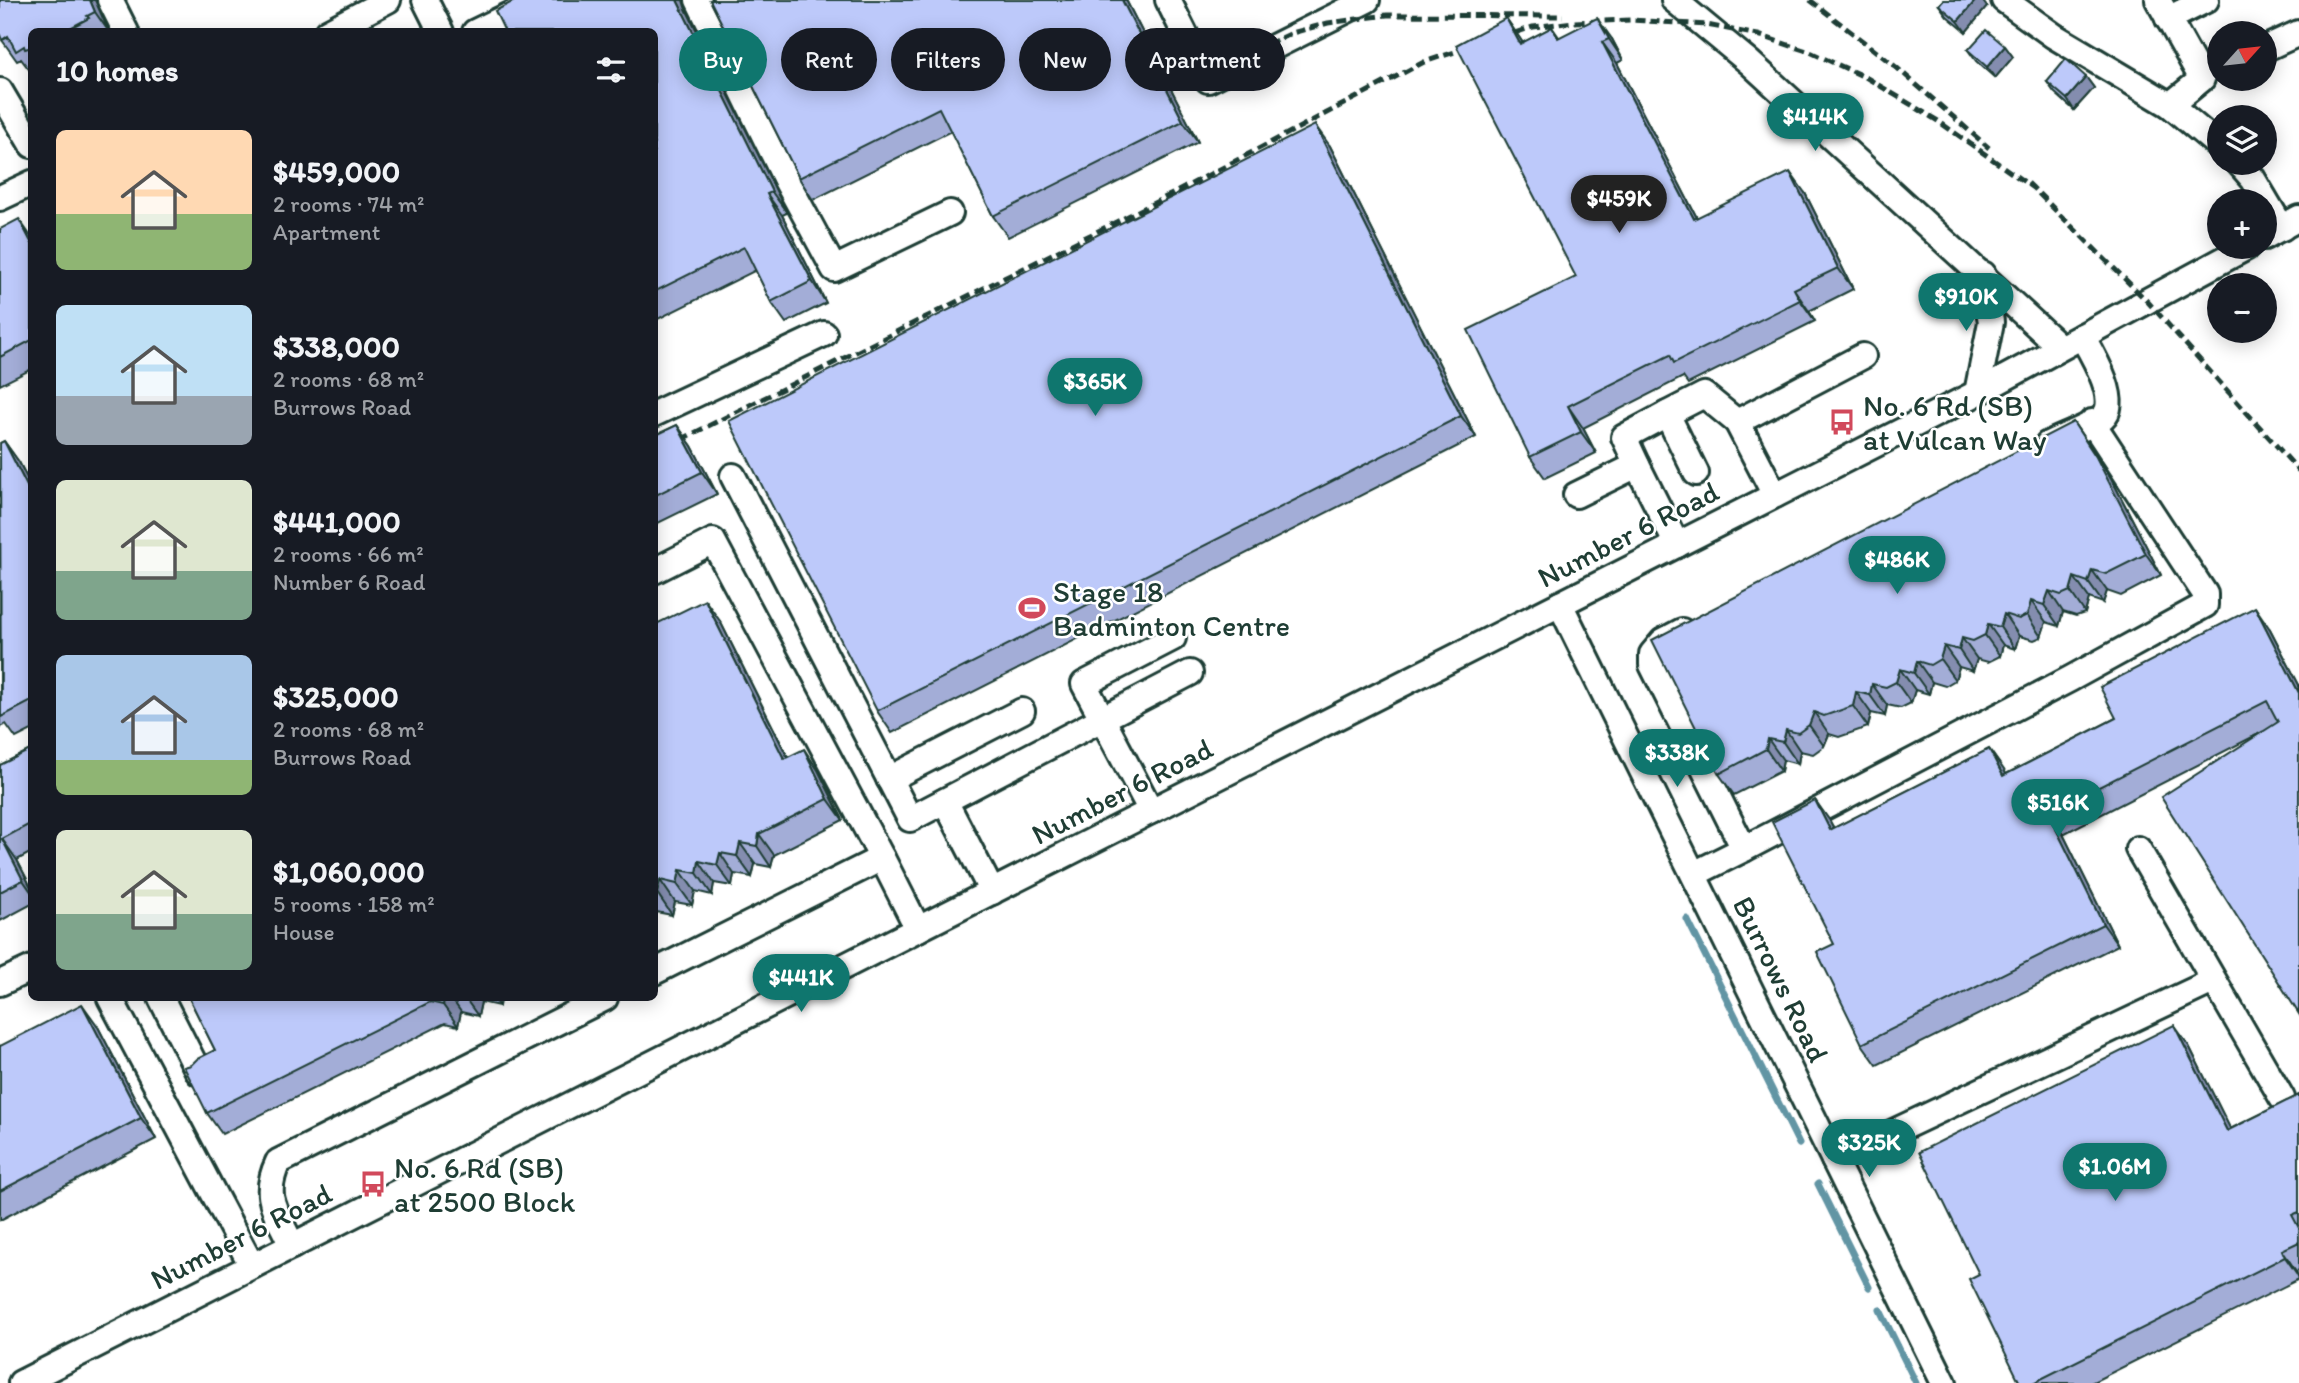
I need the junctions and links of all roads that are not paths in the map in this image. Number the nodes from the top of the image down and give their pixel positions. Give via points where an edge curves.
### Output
1 (110, 0) edge
2 (388, 0) edge
3 (425, 0) edge
4 (541, 0) edge
5 (698, 0) edge
6 (1168, 0) edge
7 (1367, 0) edge
8 (1674, 0) edge
9 (2004, 0) edge
10 (2206, 0) edge
11 (2163, 10) edge
12 (124, 28) edge
13 (335, 28) edge
14 (439, 28) edge
15 (483, 28) edge
16 (2299, 33) edge
17 (2277, 43) edge
18 (2207, 71) edge
19 (2207, 77) edge
20 (0, 90) edge
21 (2170, 105) junction
22 (15, 117) edge
23 (2207, 136) edge
24 (28, 138) edge
25 (2250, 175) edge
26 (28, 185) edge
27 (0, 198) edge
28 (950, 213) dead end
29 (2282, 227) edge
30 (2225, 259) edge
31 (1983, 274) junction
32 (824, 334) dead end
33 (2082, 336) junction
34 (2060, 347) junction
35 (1864, 356) dead end
36 (1977, 393) junction
37 (658, 412) edge
38 (1667, 414) junction
39 (1737, 422) junction
40 (2092, 422) junction
41 (2030, 453) edge
42 (1637, 465) junction
43 (1696, 473) dead end
44 (733, 476) dead end
45 (1576, 495) dead end
46 (1775, 495) junction
47 (1677, 545) junction
48 (658, 569) edge
49 (1560, 604) junction
50 (1698, 622) edge
51 (1173, 638) dead end
52 (1190, 673) dead end
53 (1022, 711) dead end
54 (1102, 719) junction
55 (889, 779) junction
56 (945, 801) junction
57 (1151, 811) junction
58 (1744, 849) junction
59 (2137, 849) dead end
60 (882, 858) junction
61 (1694, 874) junction
62 (992, 892) junction
63 (918, 929) junction
64 (28, 970) edge
65 (658, 970) edge
66 (2213, 981) junction
67 (0, 983) edge
68 (112, 1001) edge
69 (163, 1001) edge
70 (599, 1001) edge
71 (199, 1073) edge
72 (2281, 1098) dead end
73 (1835, 1160) junction
74 (292, 1246) junction
75 (252, 1266) junction
76 (21, 1383) edge
77 (1944, 1383) edge

1 - 12 street
2 - 13 street
3 - 14 street
4 - 15 street
5 - 28 street via 834,269
6 - 7 street via 1208,80
8 - 31 street
9 - 21 street via 2054,36
10 - 11 street
11 - 18 street
16 - 17 street
19 - 21 street
20 - 22 street
21 - 23 street
22 - 24 street
25 - 29 street
26 - 27 street
30 - 33 street, Number 6 Road
31 - 34 street
31 - 36 street via 1991,323
32 - 37 street
33 - 34 street, Number 6 Road
33 - 40 street via 2105,382 2109,405 2104,416
34 - 36 street, Number 6 Road
35 - 39 street
36 - 46 street, Number 6 Road
38 - 39 street via 1704,395
38 - 42 street via 1624,437
38 - 43 street
39 - 46 street
40 - 41 street
40 - 58 street via 2205,594 2205,605
42 - 45 street
42 - 47 street
44 - 55 street
46 - 47 street, Number 6 Road
47 - 49 street, Number 6 Road
48 - 60 street via 713,541
49 - 57 street, Number 6 Road
49 - 61 street, Burrows Road
50 - 58 street via 1663,641 1652,654 1652,665
51 - 54 street via 1084,684
52 - 54 street
53 - 55 street
54 - 56 street
54 - 57 street
55 - 56 street via 910,819
56 - 62 street
57 - 62 street, Number 6 Road
58 - 61 street
59 - 66 street
60 - 63 street
60 - 65 street
61 - 73 street, Burrows Road
62 - 63 street, Number 6 Road
63 - 74 street, Number 6 Road
64 - 67 street
66 - 72 street
66 - 73 street
68 - 75 street
69 - 71 street
70 - 74 street via 278,1162 269,1181 271,1200
73 - 77 street, Burrows Road
74 - 75 street, Number 6 Road
75 - 76 street, Number 6 Road

